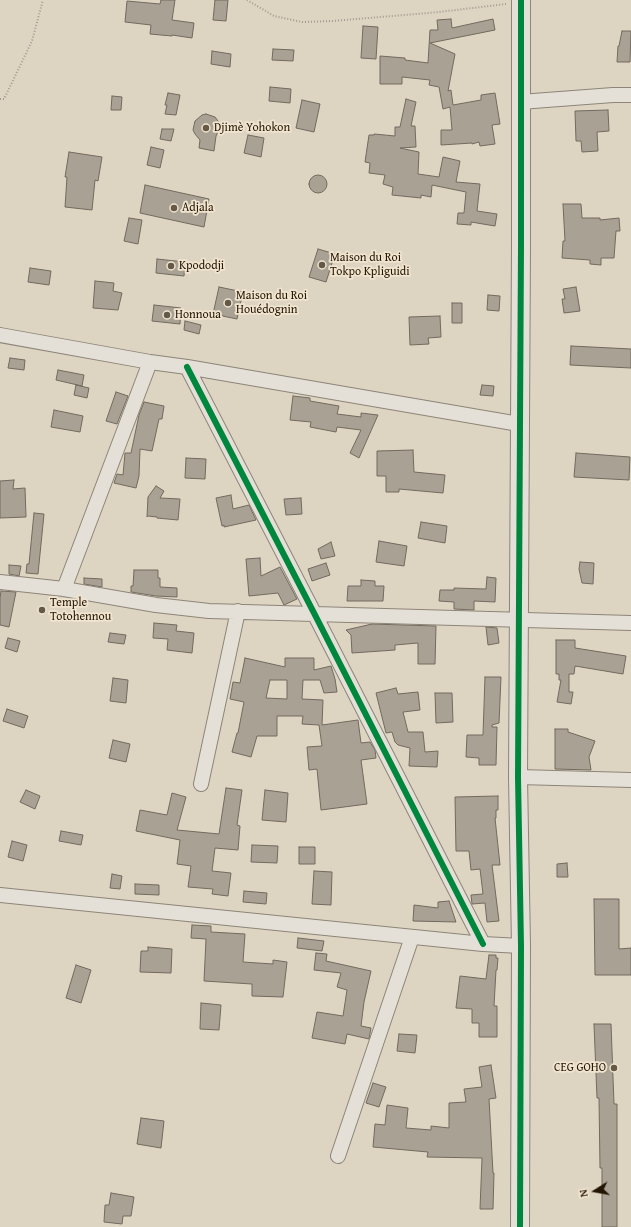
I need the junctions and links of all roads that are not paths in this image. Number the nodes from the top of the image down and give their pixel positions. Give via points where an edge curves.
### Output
1 (521, 1) edge
2 (631, 95) edge
3 (520, 102) junction
4 (0, 335) edge
5 (150, 362) junction
6 (186, 367) junction
7 (519, 424) junction
8 (0, 582) edge
9 (64, 589) junction
10 (238, 611) junction
11 (314, 613) junction
12 (518, 620) junction
13 (631, 623) edge
14 (518, 777) junction
15 (631, 780) edge
16 (200, 784) dead end
17 (0, 895) edge
18 (412, 937) junction
19 (483, 944) junction
20 (521, 946) junction
21 (338, 1156) dead end
22 (520, 1227) edge

1 - 3 street
2 - 3 street
3 - 7 street
4 - 5 street
5 - 6 street
5 - 9 street
6 - 7 street
6 - 11 street
7 - 12 street
8 - 9 street
9 - 10 street via 156,605 209,611
10 - 11 street
10 - 16 street
11 - 12 street
11 - 19 street
12 - 13 street
12 - 14 street
14 - 15 street
14 - 20 street
17 - 18 street
18 - 19 street
18 - 21 street
19 - 20 street
20 - 22 street

